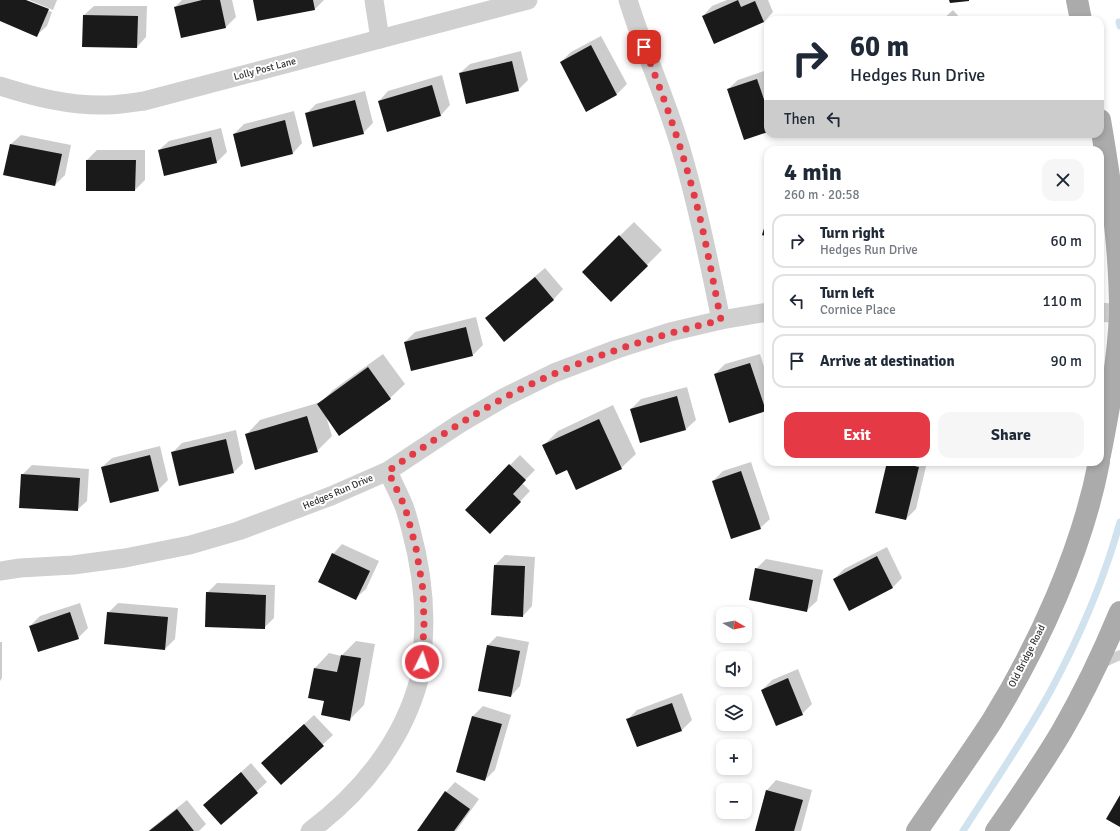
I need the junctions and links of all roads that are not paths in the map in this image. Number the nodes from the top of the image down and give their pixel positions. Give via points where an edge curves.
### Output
1 (374, 0) edge
2 (528, 0) edge
3 (628, 0) edge
4 (1077, 0) edge
5 (1080, 16) edge
6 (380, 39) junction
7 (0, 86) edge
8 (1103, 138) edge
9 (1104, 312) edge
10 (764, 313) edge
11 (1120, 314) edge
12 (721, 320) junction
13 (1104, 433) edge
14 (1098, 466) edge
15 (388, 471) junction
16 (0, 571) edge
17 (1120, 612) edge
18 (1120, 655) edge
19 (1096, 666) junction
20 (310, 831) edge
21 (917, 831) edge
22 (996, 831) edge

1 - 6 street
2 - 6 street, Lolly Post Lane
3 - 12 street via 680,146 700,218
4 - 5 main road
6 - 7 street, Lolly Post Lane via 144,101 107,105 70,104
8 - 11 main road via 1118,244
9 - 11 street
10 - 12 street, Hedges Run Drive
11 - 13 main road
12 - 15 street, Hedges Run Drive via 617,348 554,373 459,424
14 - 21 main road, Old Bridge Road via 1078,541 1058,594 1027,658 992,720
15 - 16 street, Hedges Run Drive via 331,496 238,531 190,545 125,558
15 - 20 street via 405,507 416,548 423,590 421,675 398,732 382,758 359,788
17 - 19 main road
18 - 19 lane
19 - 22 main road via 1040,767

